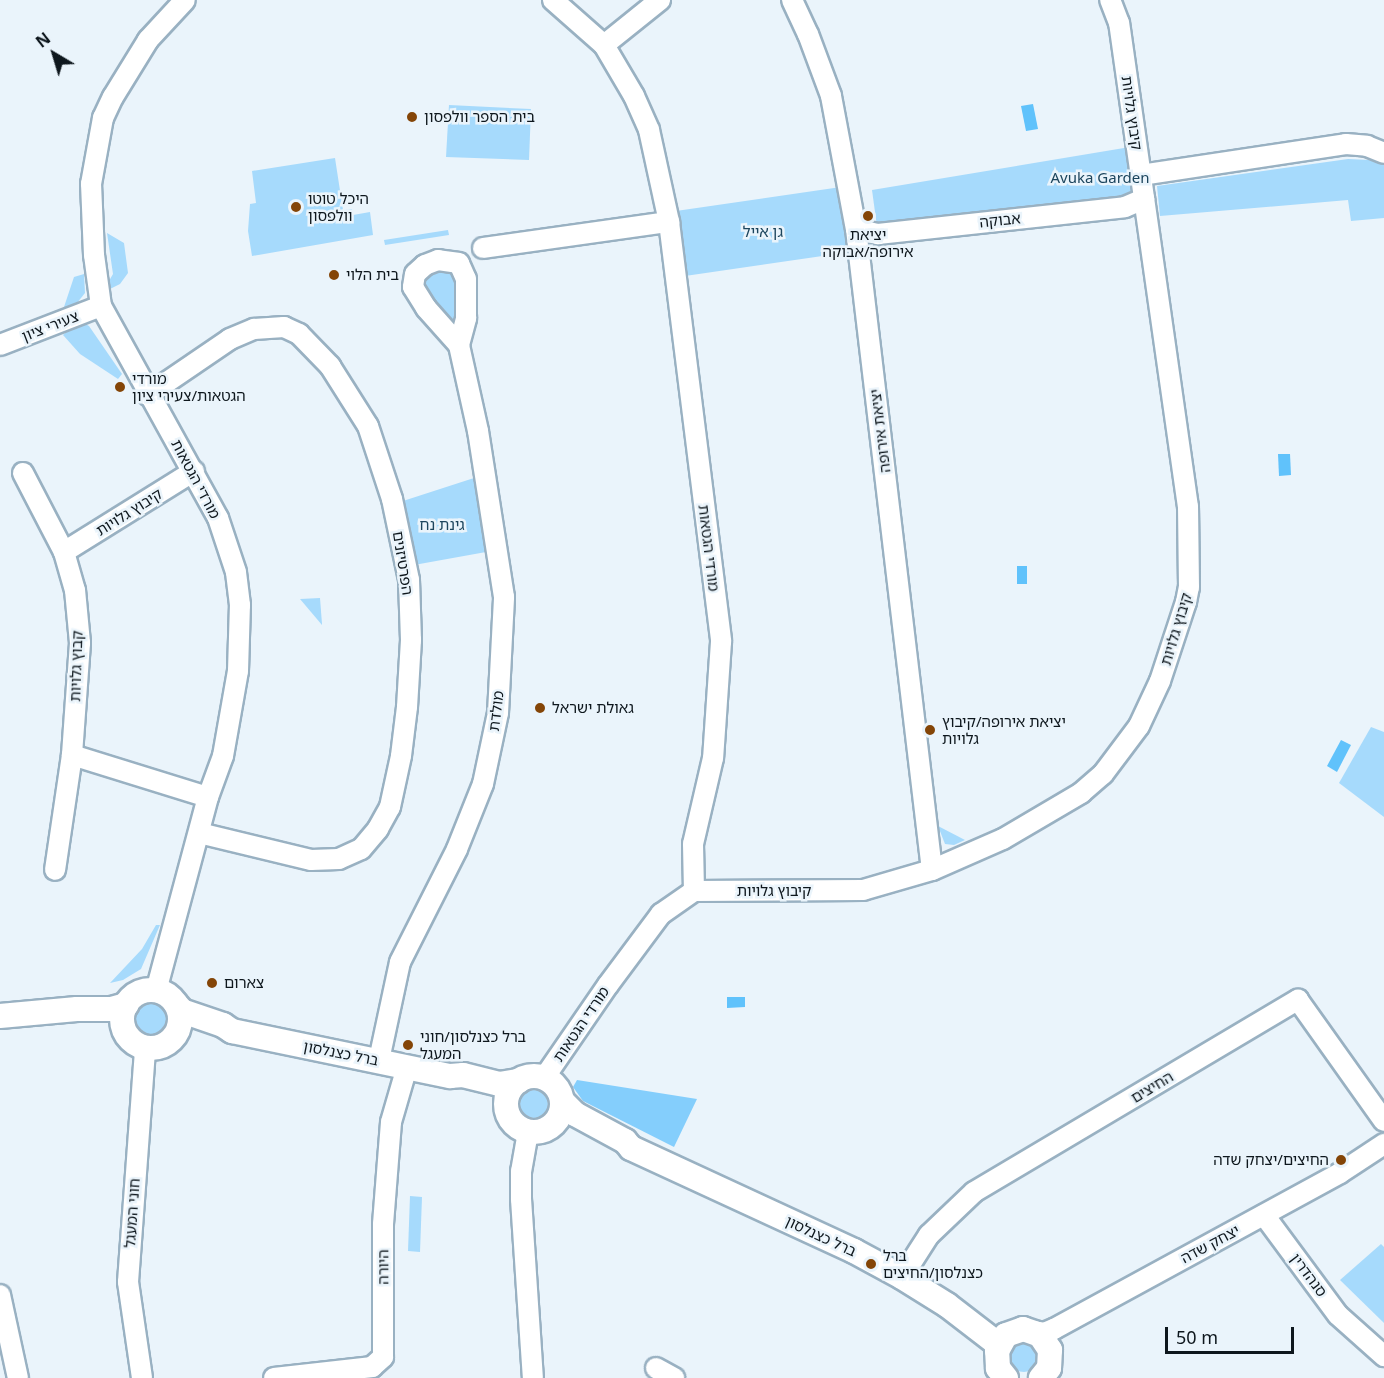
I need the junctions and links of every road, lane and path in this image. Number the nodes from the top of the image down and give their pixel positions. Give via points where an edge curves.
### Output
1 (185, 0) edge
2 (553, 0) edge
3 (660, 0) edge
4 (792, 0) edge
5 (1110, 0) edge
6 (604, 45) junction
7 (1384, 153) edge
8 (1141, 175) junction
9 (1144, 199) junction
10 (669, 222) junction
11 (856, 229) junction
12 (483, 248) dead end
13 (100, 306) junction
14 (0, 345) edge
15 (459, 345) dead end
16 (148, 395) junction
17 (194, 471) junction
18 (23, 473) dead end
19 (64, 552) junction
20 (72, 755) junction
21 (208, 797) junction
22 (199, 832) junction
23 (55, 870) dead end
24 (932, 870) junction
25 (694, 891) junction
26 (166, 998) junction
27 (126, 1005) junction
28 (58, 1012) junction
29 (0, 1016) edge
30 (124, 1030) junction
31 (232, 1031) junction
32 (172, 1040) junction
33 (145, 1048) junction
34 (379, 1060) junction
35 (407, 1067) junction
36 (450, 1076) junction
37 (544, 1078) junction
38 (519, 1081) junction
39 (562, 1101) junction
40 (507, 1113) junction
41 (1384, 1121) edge
42 (539, 1130) junction
43 (1384, 1144) edge
44 (631, 1148) junction
45 (1264, 1215) junction
46 (902, 1277) junction
47 (0, 1295) edge
48 (1032, 1330) junction
49 (999, 1345) junction
50 (1384, 1356) edge
51 (656, 1368) dead end
52 (1049, 1376) edge
53 (18, 1378) edge
54 (141, 1378) edge
55 (274, 1378) edge
56 (533, 1378) edge
57 (674, 1378) edge
58 (1006, 1378) edge

1 - 13 street, מורדי הגטאות via 147,40 103,118 91,184
2 - 6 street, מורדי הגטאות
3 - 6 street
4 - 11 street, יציאת אירופה via 831,96
5 - 8 street, קיבוץ גלויות via 1119,22
6 - 10 street, מורדי הגטאות via 649,130
7 - 8 street via 1368,146 1346,144
8 - 9 street, קיבוץ גלויות
9 - 11 street, אבוקה via 1125,207 878,234
9 - 24 street, קיבוץ גלויות via 1188,507 1189,587 1175,639 1139,726 1103,774 1038,820
10 - 12 street
10 - 25 street, מורדי הגטאות via 721,642 713,758 693,844
11 - 24 street, יציאת אירופה
13 - 14 street, צעירי ציון
13 - 16 street, מורדי הגטאות
15 - 34 street, מולדת via 478,431 504,597 498,713 483,784 457,849 400,963
16 - 17 street, מורדי הגטאות
16 - 22 street, הפרטיזנים via 246,332 284,327 299,334 330,366 368,426 392,499 409,580 411,640 401,756 390,807 378,829 361,849 339,859 311,860
17 - 19 street, קיבוץ גלויות
17 - 21 street, מורדי הגטאות via 218,518 236,572 240,605 238,671 223,756
18 - 19 street, קבוץ גלויות
19 - 20 street, קבוץ גלויות via 75,590 80,643
20 - 21 street
20 - 23 street, קבוץ גלויות
21 - 22 street, מורדי הגטאות
22 - 26 street, מורדי הגטאות
24 - 25 street, קיבוץ גלויות via 863,890
25 - 37 street, מורדי הגטאות via 661,914
26 - 27 street via 139,993
26 - 31 street, ברל כצנלסון via 182,1011
26 - 32 street via 180,1019
27 - 28 street
27 - 30 street
28 - 29 street
28 - 30 street via 79,1019 108,1021
30 - 33 street via 132,1042
31 - 32 street, ברל כצנלסון via 223,1036 188,1035
31 - 34 street, ברל כצנלסון
32 - 33 street, ברל כצנלסון via 159,1047
33 - 54 street, חוני המעגל via 128,1282
34 - 35 street, ברל כצנלסון
35 - 36 street, ברל כצנלסון
35 - 55 street, היורה via 391,1122 383,1224 383,1357 372,1367
36 - 38 street, ברל כצנלסון via 463,1075 499,1084
36 - 40 street, ברל כצנלסון via 456,1083 493,1099
37 - 38 street, ברל כצנלסון
37 - 39 street, ברל כצנלסון via 558,1089
38 - 40 street via 508,1095
39 - 42 street via 560,1115
39 - 44 street, ברל כצנלסון via 575,1114 626,1141
40 - 42 street, ברל כצנלסון via 512,1122
41 - 46 street, החיצים via 1298,1000 974,1192 929,1235
42 - 44 street, ברל כצנלסון via 568,1128 620,1149
42 - 56 street via 521,1171
43 - 45 street, יצחק שדה
44 - 46 street, ברל כצנלסון
45 - 48 street, יצחק שדה via 1054,1329 1044,1333
45 - 50 street, סנהדרין via 1338,1315
46 - 49 street, ברל כצנלסון
47 - 53 street
48 - 49 street via 1014,1331
48 - 52 street via 1047,1341 1052,1359
49 - 58 street via 996,1359
51 - 57 street

